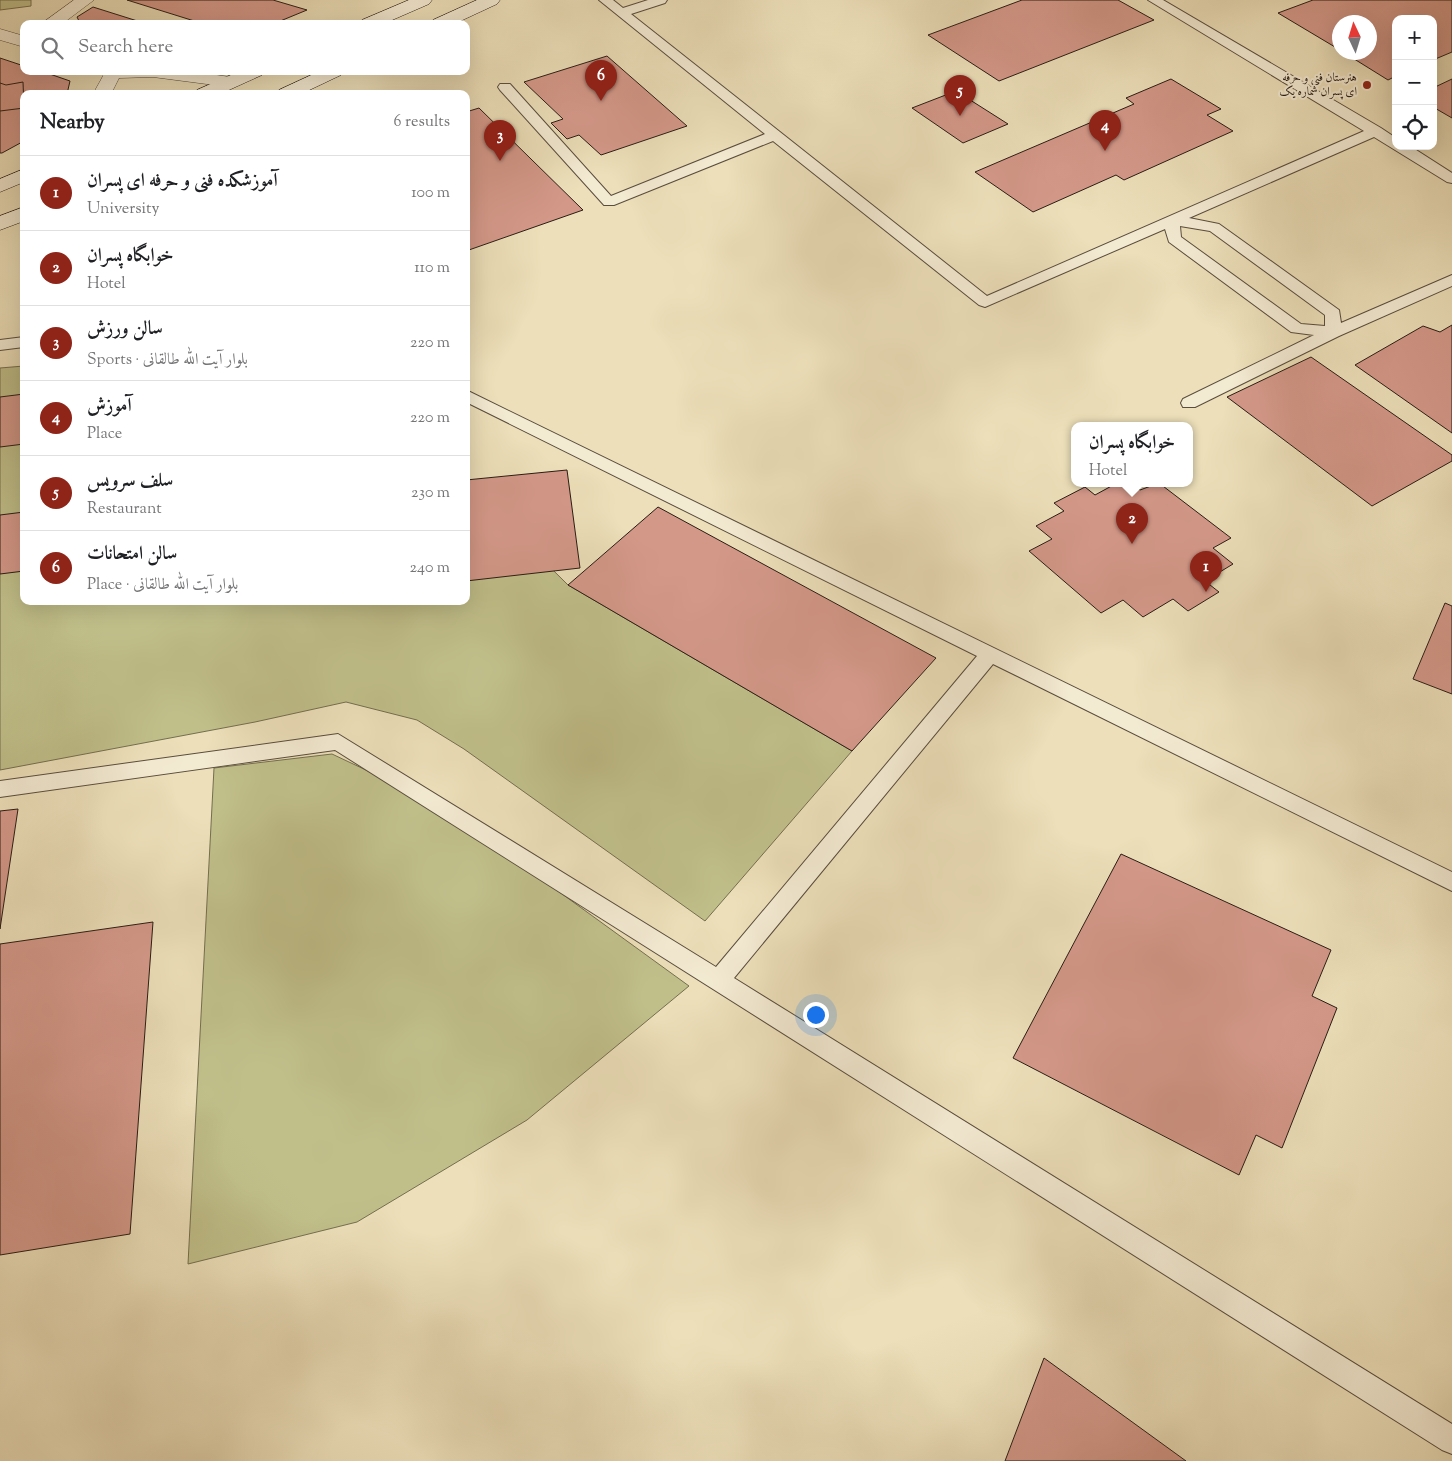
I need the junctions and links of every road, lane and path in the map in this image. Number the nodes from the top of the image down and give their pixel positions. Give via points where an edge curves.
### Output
1 (85, 0) edge
2 (423, 0) edge
3 (491, 0) edge
4 (605, 0) edge
5 (661, 0) edge
6 (1154, 0) edge
7 (621, 12) junction
8 (56, 20) edge
9 (377, 20) edge
10 (448, 20) edge
11 (0, 34) edge
12 (20, 41) edge
13 (109, 75) edge
14 (176, 75) edge
15 (247, 75) edge
16 (326, 75) edge
17 (230, 82) junction
18 (505, 87) dead end
19 (103, 90) edge
20 (213, 90) edge
21 (295, 90) edge
22 (1376, 131) junction
23 (776, 135) junction
24 (1392, 141) edge
25 (1406, 150) edge
26 (20, 177) edge
27 (1452, 179) edge
28 (0, 186) edge
29 (20, 215) edge
30 (1172, 220) junction
31 (0, 224) edge
32 (1452, 280) edge
33 (1333, 332) junction
34 (20, 342) edge
35 (0, 345) edge
36 (470, 397) edge
37 (1189, 403) dead end
38 (990, 654) junction
39 (0, 790) edge
40 (1452, 882) edge
41 (720, 980) junction
42 (1452, 1440) edge

1 - 8 main road
2 - 9 main road
3 - 10 main road
4 - 7 lane
5 - 7 lane
6 - 22 lane
7 - 23 lane
11 - 12 main road
13 - 19 main road
14 - 17 main road
15 - 17 main road
16 - 21 main road
17 - 20 main road
18 - 23 lane via 609,202
22 - 24 lane
22 - 30 lane
23 - 30 lane via 985,302
25 - 27 lane
26 - 28 main road
29 - 31 main road
30 - 33 lane via 1174,240 1297,328
30 - 33 lane via 1214,227 1333,314
32 - 33 lane
33 - 37 lane
34 - 35 lane
36 - 38 lane
38 - 40 lane
38 - 41 lane
39 - 41 lane via 338,742
41 - 42 lane

